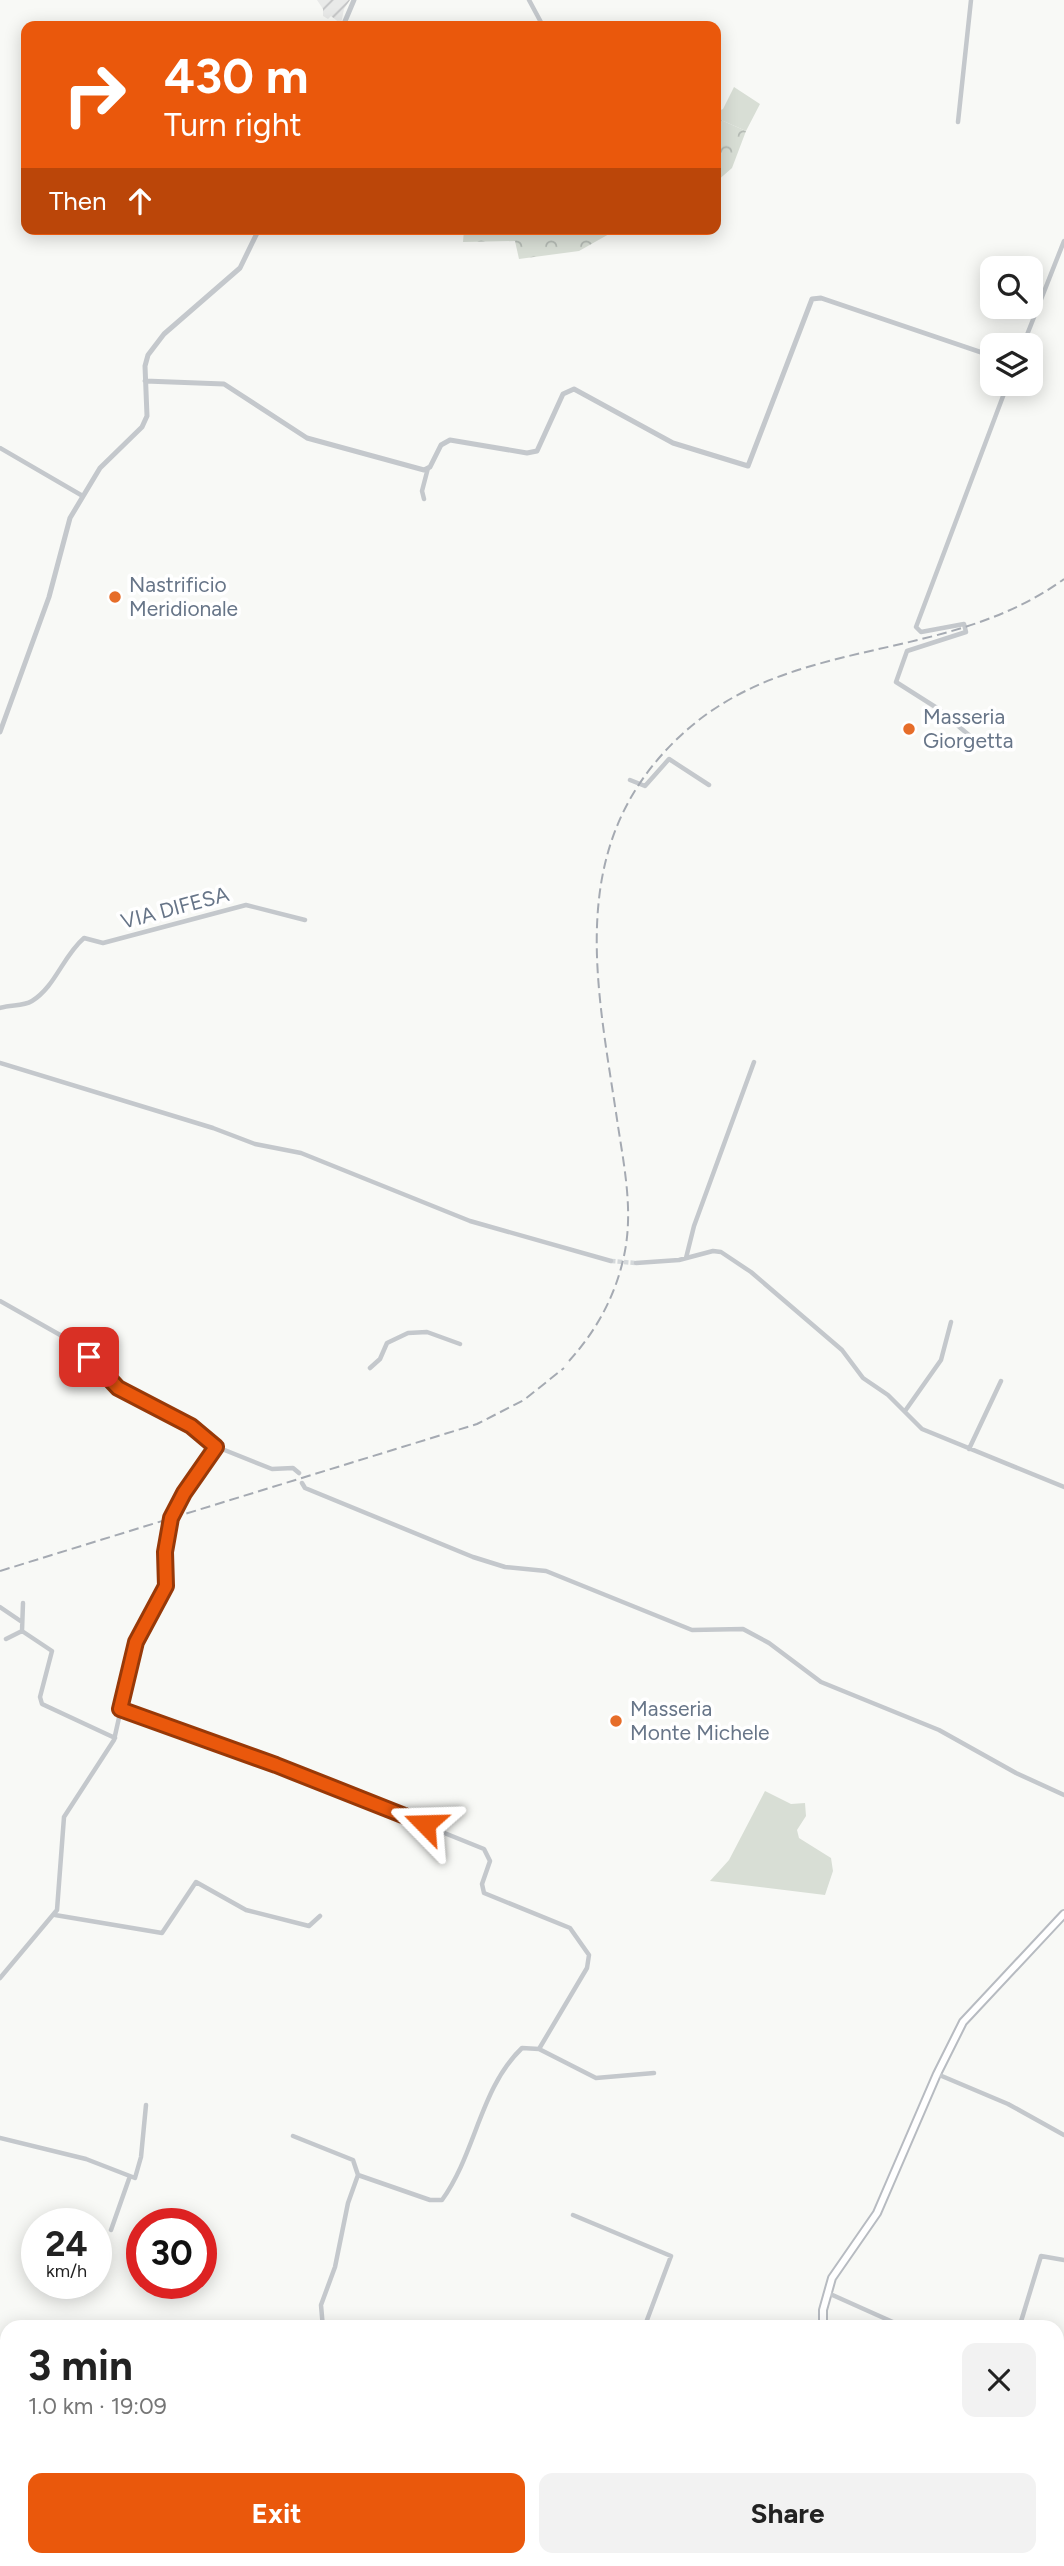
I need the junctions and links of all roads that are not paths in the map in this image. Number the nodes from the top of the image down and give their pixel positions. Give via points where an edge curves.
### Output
1 (354, 0) edge
2 (530, 0) edge
3 (971, 0) edge
4 (344, 21) edge
5 (540, 21) edge
6 (958, 122) dead end
7 (257, 235) edge
8 (1064, 241) edge
9 (1028, 333) edge
10 (980, 352) edge
11 (145, 381) junction
12 (1003, 396) edge
13 (0, 448) edge
14 (428, 468) junction
15 (81, 495) junction
16 (424, 499) dead end
17 (0, 732) edge
18 (983, 747) dead end
19 (630, 780) dead end
20 (709, 785) dead end
21 (305, 920) dead end
22 (0, 1008) edge
23 (754, 1062) dead end
24 (0, 1063) edge
25 (686, 1259) junction
26 (611, 1261) tunnel mouth
27 (636, 1263) tunnel mouth
28 (0, 1301) edge
29 (951, 1322) dead end
30 (460, 1344) dead end
31 (370, 1368) dead end
32 (1001, 1381) dead end
33 (905, 1411) junction
34 (216, 1447) junction
35 (969, 1449) junction
36 (299, 1473) dead end
37 (302, 1483) dead end
38 (1064, 1487) edge
39 (23, 1603) dead end
40 (0, 1607) edge
41 (22, 1623) junction
42 (22, 1631) junction
43 (6, 1639) dead end
44 (120, 1709) junction
45 (115, 1738) junction
46 (1064, 1795) edge
47 (1064, 1914) edge
48 (54, 1915) junction
49 (320, 1916) dead end
50 (0, 1979) edge
51 (539, 2049) junction
52 (654, 2073) dead end
53 (937, 2074) junction
54 (146, 2105) dead end
55 (1064, 2135) edge
56 (293, 2136) dead end
57 (0, 2138) edge
58 (359, 2175) junction
59 (130, 2176) junction
60 (573, 2216) dead end
61 (112, 2227) edge
62 (1064, 2260) edge
63 (828, 2293) junction
64 (322, 2320) edge
65 (647, 2320) edge
66 (824, 2320) edge
67 (894, 2320) edge
68 (1022, 2320) edge

1 - 4 street
2 - 5 street
3 - 6 street
7 - 11 street via 240,268 152,348
8 - 9 street
10 - 14 street via 816,297 809,303 748,466 673,443 574,389 563,394 537,452 450,440 441,445
11 - 14 street via 224,384 307,438
11 - 15 street via 147,406 142,427 112,453
12 - 18 street via 916,627 921,632 961,624 966,632 907,651 896,682 937,708
13 - 15 street
14 - 16 street
15 - 17 street
19 - 20 street via 645,786 669,759
21 - 22 street, VIA DIFESA via 246,905 103,943 83,938 48,988 32,1001
23 - 25 street
24 - 26 street via 255,1144 301,1153 470,1221
25 - 27 street
25 - 33 street via 713,1251 729,1257 842,1350 863,1378
28 - 34 street via 60,1334 118,1388 191,1426
29 - 33 street via 941,1360
30 - 31 street via 419,1330 387,1343 378,1363
32 - 35 street
33 - 35 street via 932,1435
34 - 36 street via 272,1469 293,1468
34 - 44 street via 171,1518 166,1586 136,1642
35 - 38 street
37 - 46 street via 473,1558 546,1571 692,1630 743,1629 821,1682 939,1730
39 - 41 street
40 - 41 street
41 - 42 street
42 - 43 street
42 - 45 street via 51,1651 41,1704
44 - 45 street
44 - 51 street via 276,1765 488,1852 484,1894 570,1928 589,1955 587,1968
45 - 48 street via 64,1817
47 - 53 main road via 963,2022
48 - 49 street via 162,1933 196,1882 250,1912 309,1926
48 - 50 street
51 - 52 street via 596,2078
51 - 58 street via 522,2048 493,2086 474,2142 442,2200
53 - 55 street via 1008,2104
53 - 63 main road via 877,2213 838,2266
54 - 59 street via 141,2157 135,2178
56 - 58 street via 353,2160
57 - 59 street via 86,2159
58 - 64 street via 321,2305
59 - 61 street
60 - 65 street via 671,2256
62 - 68 street via 1041,2256
63 - 66 main road
63 - 67 street

